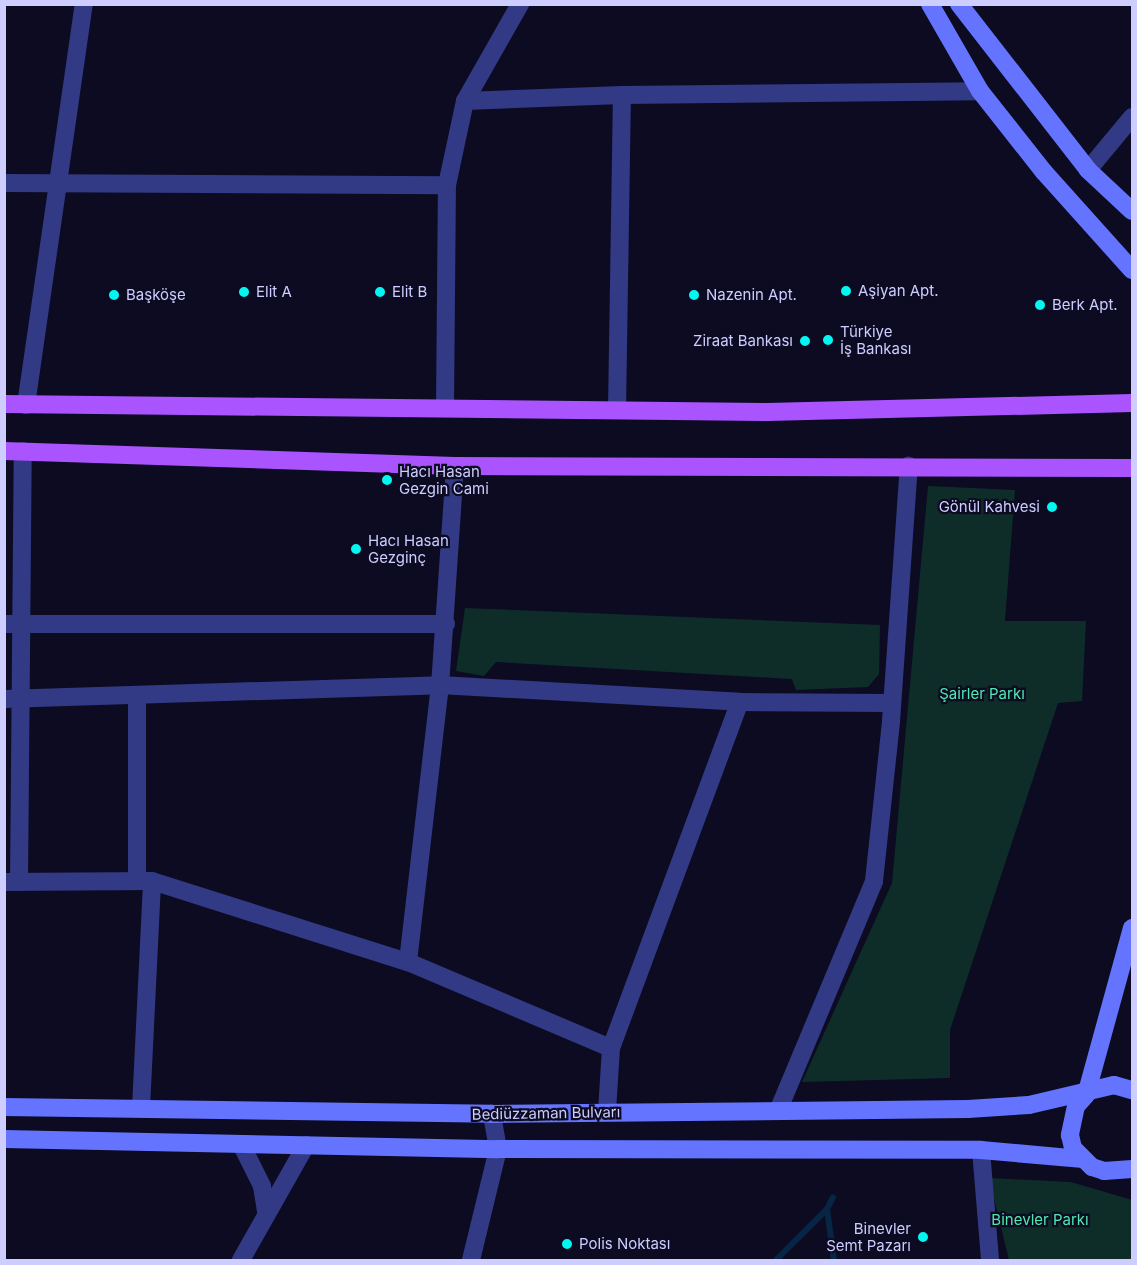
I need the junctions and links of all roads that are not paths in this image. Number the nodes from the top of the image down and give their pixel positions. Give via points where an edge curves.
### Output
1 (84, 4) edge
2 (520, 4) edge
3 (930, 4) edge
4 (960, 4) edge
5 (980, 92) junction
6 (622, 95) junction
7 (465, 100) junction
8 (1132, 117) edge
9 (1089, 170) junction
10 (61, 182) junction
11 (4, 183) edge
12 (447, 185) junction
13 (1132, 212) edge
14 (1132, 270) edge
15 (1132, 403) edge
16 (4, 404) edge
17 (26, 405) junction
18 (445, 408) junction
19 (617, 410) junction
20 (4, 451) edge
21 (23, 451) junction
22 (454, 466) junction
23 (909, 466) junction
24 (1132, 468) edge
25 (4, 624) edge
26 (23, 624) junction
27 (446, 624) junction
28 (441, 685) junction
29 (137, 694) junction
30 (4, 699) edge
31 (23, 699) junction
32 (740, 702) junction
33 (892, 703) junction
34 (145, 880) junction
35 (12, 882) edge
36 (1132, 928) edge
37 (408, 962) junction
38 (611, 1048) junction
39 (1132, 1090) edge
40 (1086, 1095) junction
41 (4, 1107) edge
42 (141, 1108) junction
43 (778, 1110) junction
44 (608, 1112) junction
45 (492, 1114) junction
46 (4, 1139) edge
47 (241, 1144) junction
48 (306, 1145) junction
49 (498, 1149) junction
50 (981, 1150) junction
51 (1081, 1159) junction
52 (1132, 1168) edge
53 (266, 1212) junction
54 (241, 1260) edge
55 (471, 1260) edge
56 (990, 1260) edge

1 - 10 street
2 - 7 street
3 - 5 street
4 - 9 street
5 - 6 street
5 - 14 street via 1044,172
6 - 7 street
6 - 19 street
7 - 12 street
8 - 9 street
9 - 13 street
10 - 11 street
10 - 12 street
10 - 17 street
12 - 18 street
15 - 19 main road via 767,412
16 - 17 main road
17 - 18 main road
18 - 19 main road
20 - 21 main road
21 - 22 main road
21 - 26 street
22 - 23 main road
22 - 27 street
23 - 24 main road
23 - 33 street
25 - 26 street
26 - 27 street
26 - 31 street
27 - 28 street
28 - 29 street
28 - 32 street
28 - 37 street
29 - 31 street
29 - 34 street
30 - 31 street
31 - 35 street
32 - 33 street
32 - 38 street
33 - 43 street via 874,881
34 - 35 street
34 - 37 street
34 - 42 street
36 - 40 street
37 - 38 street
38 - 44 street
39 - 40 street, Bediüzzaman Bulvarı via 1114,1085
40 - 43 street, Bediüzzaman Bulvarı via 1029,1105 968,1109
40 - 51 street via 1070,1120 1070,1135
41 - 42 street, Bediüzzaman Bulvarı
42 - 45 street, Bediüzzaman Bulvarı
43 - 44 street, Bediüzzaman Bulvarı
44 - 45 street, Bediüzzaman Bulvarı
45 - 49 street
46 - 47 street
47 - 48 street
47 - 53 street via 262,1186
48 - 49 street
48 - 53 street
49 - 50 street
49 - 55 street
50 - 51 street
50 - 56 street
51 - 52 street via 1104,1172
53 - 54 street

